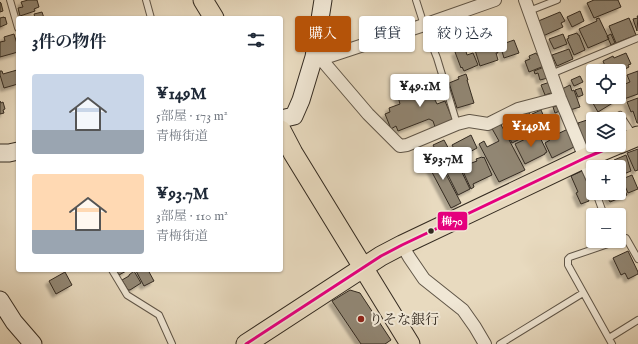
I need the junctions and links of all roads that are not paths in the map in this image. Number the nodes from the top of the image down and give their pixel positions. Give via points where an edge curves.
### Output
1 (10, 0) edge
2 (146, 0) edge
3 (203, 0) edge
4 (323, 0) edge
5 (416, 0) edge
6 (495, 0) edge
7 (557, 0) edge
8 (527, 6) edge
9 (150, 16) edge
10 (213, 16) edge
11 (450, 16) edge
12 (16, 21) edge
13 (423, 22) edge
14 (423, 25) edge
15 (638, 38) edge
16 (435, 52) edge
17 (317, 58) junction
18 (551, 74) junction
19 (560, 98) junction
20 (283, 119) edge
21 (457, 124) junction
22 (626, 129) edge
23 (283, 134) edge
24 (630, 139) edge
25 (16, 151) edge
26 (600, 152) edge
27 (0, 153) edge
28 (583, 159) junction
29 (586, 167) edge
30 (626, 238) edge
31 (402, 245) junction
32 (596, 248) edge
33 (638, 259) edge
34 (363, 267) junction
35 (113, 272) edge
36 (583, 293) junction
37 (0, 300) edge
38 (638, 320) edge
39 (609, 338) junction
40 (32, 344) edge
41 (172, 344) edge
42 (246, 344) edge
43 (410, 344) edge
44 (485, 344) edge
45 (500, 344) edge
46 (612, 344) edge

1 - 12 lane
2 - 9 lane
3 - 10 main road
4 - 17 street
5 - 13 lane
6 - 11 street
7 - 8 lane
8 - 18 street
14 - 17 street
15 - 18 lane
16 - 21 lane
17 - 20 street via 294,116
17 - 21 street via 400,146
18 - 19 street
19 - 21 street via 518,109 488,124 469,121
19 - 28 street
22 - 24 lane
23 - 34 main road
25 - 27 street
26 - 28 main road
28 - 29 lane
28 - 31 main road
30 - 33 lane
31 - 34 main road
31 - 44 street via 424,279 463,310
32 - 36 lane via 568,259 568,264
34 - 42 main road
34 - 43 main road
35 - 41 lane via 127,295 159,316
36 - 39 lane
36 - 45 lane
37 - 40 street
38 - 39 lane
39 - 46 lane

